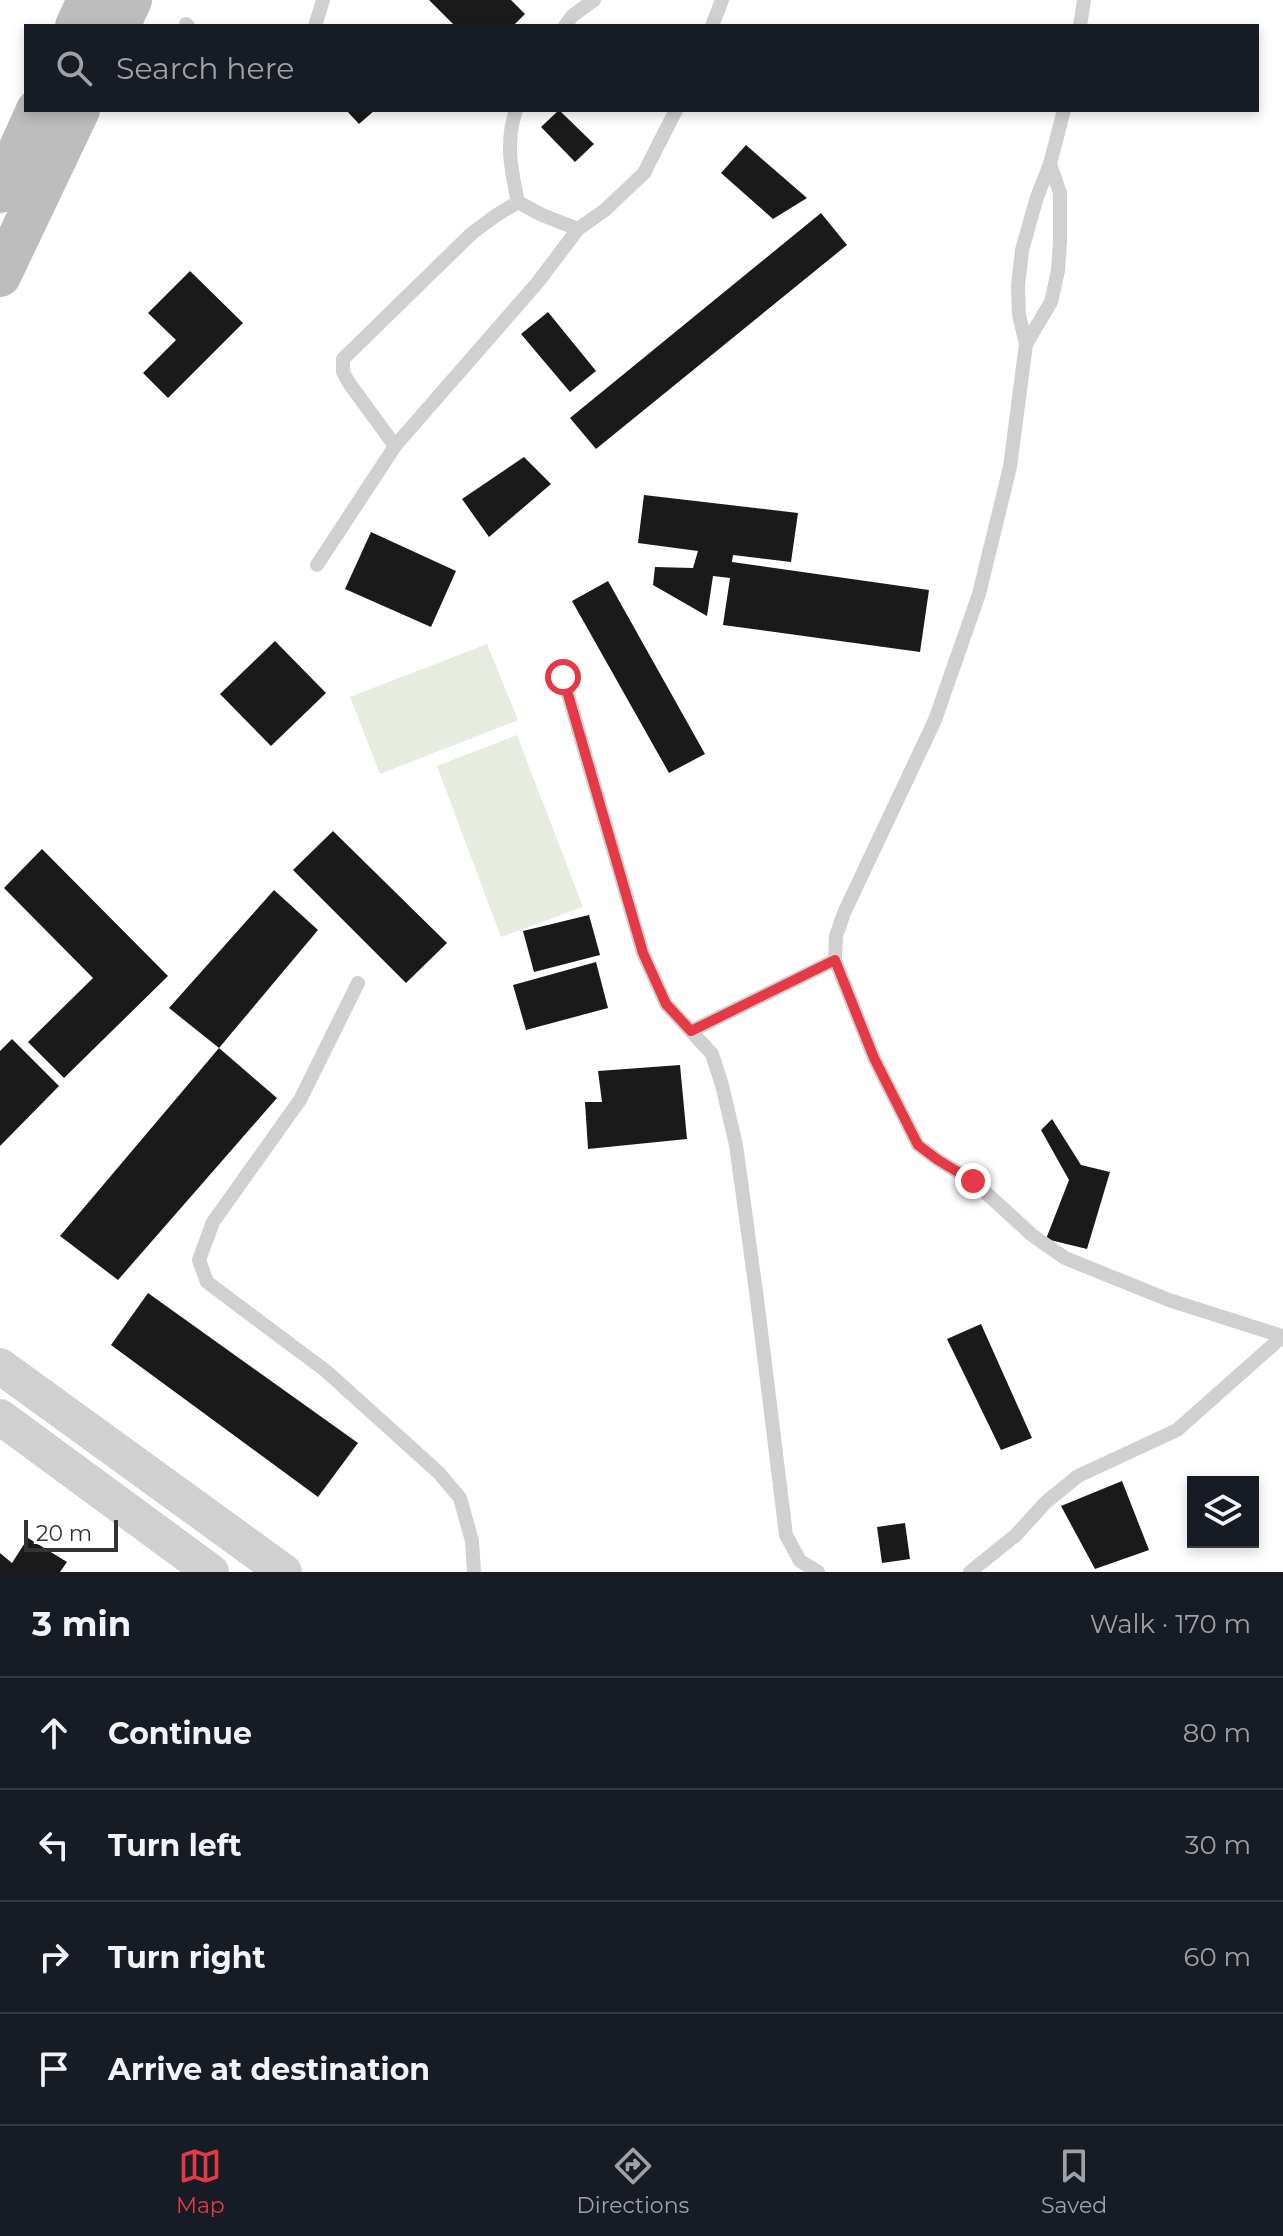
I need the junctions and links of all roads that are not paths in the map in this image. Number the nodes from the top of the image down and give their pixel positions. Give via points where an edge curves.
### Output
1 (88, 0) edge
2 (131, 0) edge
3 (323, 0) edge
4 (594, 0) edge
5 (722, 0) edge
6 (1084, 0) edge
7 (77, 24) edge
8 (120, 24) edge
9 (316, 24) edge
10 (566, 24) edge
11 (713, 24) edge
12 (1080, 24) edge
13 (36, 112) edge
14 (78, 112) edge
15 (515, 112) edge
16 (675, 112) edge
17 (1063, 112) edge
18 (1050, 164) junction
19 (0, 192) edge
20 (518, 202) junction
21 (578, 229) junction
22 (0, 276) edge
23 (1026, 344) junction
24 (395, 446) junction
25 (317, 565) dead end
26 (563, 677) dead end
27 (835, 960) junction
28 (358, 983) dead end
29 (691, 1031) junction
30 (1283, 1336) edge
31 (0, 1366) edge
32 (0, 1417) edge
33 (211, 1572) edge
34 (284, 1572) edge
35 (474, 1572) edge
36 (818, 1572) edge
37 (970, 1572) edge

1 - 7 main road
2 - 8 main road
3 - 9 lane
4 - 10 lane
5 - 11 lane
6 - 12 lane
13 - 19 main road
14 - 22 main road
15 - 20 lane via 509,163
16 - 21 lane via 644,173
17 - 18 lane
18 - 23 lane via 1022,250 1019,315
18 - 23 lane via 1060,193 1058,271 1051,302
20 - 21 lane
20 - 24 lane via 471,234 343,359 349,383
21 - 24 lane
23 - 27 lane via 1010,467 979,594 935,720 844,913
24 - 25 lane
26 - 29 lane via 643,953 666,1004
27 - 29 lane
27 - 30 lane via 874,1058 918,1145 973,1181 1065,1258 1169,1300
28 - 35 lane via 300,1100 213,1222 199,1260 207,1282 326,1371 439,1473 460,1498
29 - 36 lane via 712,1054 736,1145 786,1535 800,1561
30 - 37 lane via 1177,1430 1078,1476
31 - 34 street
32 - 33 street

